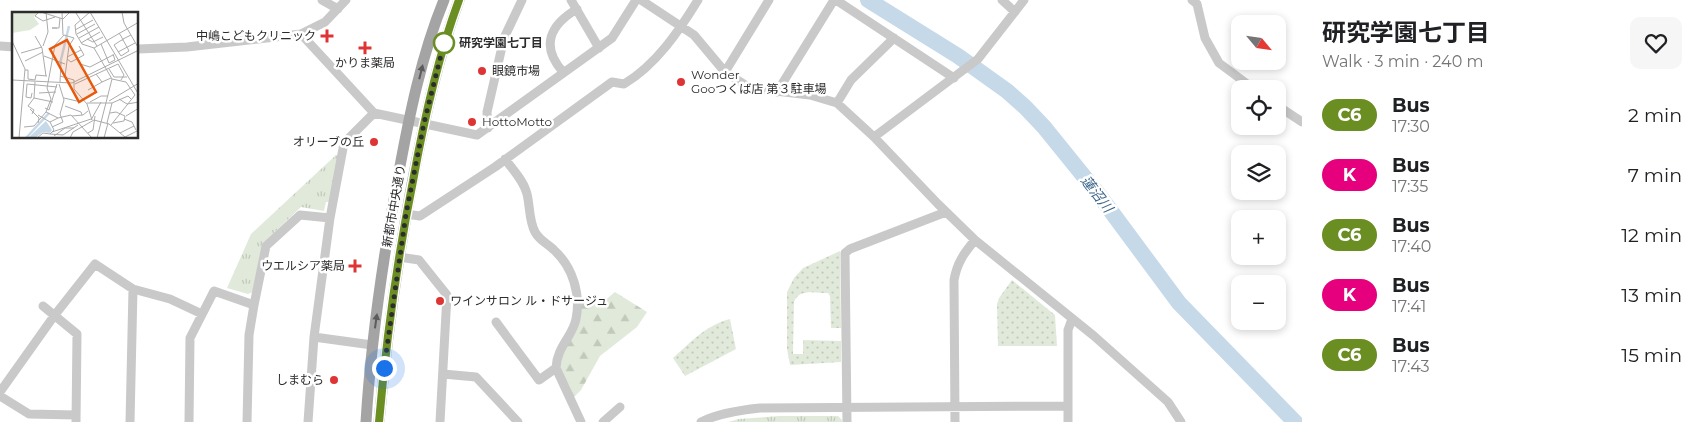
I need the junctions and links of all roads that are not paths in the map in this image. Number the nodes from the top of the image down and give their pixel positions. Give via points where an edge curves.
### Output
1 (322, 0) edge
2 (346, 0) edge
3 (459, 0) edge
4 (522, 0) edge
5 (571, 0) edge
6 (636, 0) edge
7 (641, 0) edge
8 (698, 0) edge
9 (769, 0) edge
10 (835, 0) edge
11 (1002, 0) edge
12 (1024, 0) edge
13 (1197, 1) edge
14 (441, 2) edge
15 (338, 9) junction
16 (577, 9) junction
17 (1015, 12) junction
18 (682, 26) junction
19 (301, 34) junction
20 (894, 38) junction
21 (599, 48) junction
22 (139, 49) edge
23 (563, 72) junction
24 (725, 72) junction
25 (958, 75) junction
26 (1242, 80) edge
27 (777, 92) junction
28 (837, 103) junction
29 (1286, 111) edge
30 (374, 113) junction
31 (409, 120) junction
32 (1302, 122) edge
33 (424, 123) junction
34 (488, 128) junction
35 (874, 137) junction
36 (505, 159) junction
37 (946, 212) junction
38 (406, 214) junction
39 (330, 218) junction
40 (975, 240) junction
41 (399, 257) junction
42 (133, 289) junction
43 (254, 305) junction
44 (43, 306) dead end
45 (202, 314) junction
46 (54, 316) junction
47 (1072, 319) junction
48 (496, 322) dead end
49 (314, 337) junction
50 (372, 346) junction
51 (556, 368) junction
52 (443, 374) junction
53 (0, 394) edge
54 (1068, 406) junction
55 (620, 407) dead end
56 (846, 407) junction
57 (955, 407) junction
58 (76, 419) edge
59 (514, 421) edge
60 (130, 422) edge
61 (189, 422) edge
62 (248, 422) edge
63 (308, 422) edge
64 (366, 422) edge
65 (379, 422) edge
66 (440, 422) edge
67 (582, 422) edge
68 (603, 422) edge
69 (700, 422) edge
70 (846, 422) edge
71 (955, 422) edge
72 (1068, 422) edge
73 (1181, 422) edge

1 - 15 street
2 - 15 street
3 - 33 main road, 新都市中央通り
4 - 34 street via 504,38 487,112
5 - 16 street
6 - 21 street via 612,38
7 - 18 street
8 - 18 street
9 - 24 street
10 - 20 street
10 - 27 street
11 - 17 street
12 - 17 street
13 - 26 street via 1205,38 1219,63
31 -> 14 main road, 新都市中央通り
15 - 19 street via 325,22
16 - 21 street
16 - 23 street via 564,17 552,35 551,55
17 - 25 street via 978,59
18 - 24 street
18 - 36 street via 633,79 624,84 612,82
19 - 22 street
19 - 30 street
20 - 25 street
20 - 28 street via 851,80
21 - 23 street
23 - 34 street
24 - 27 street via 750,88
25 - 35 street
27 - 28 street via 810,95
28 - 35 street
29 - 32 street
30 - 31 street
30 - 39 street via 344,143
31 - 33 street
50 -> 31 main road, 新都市中央通り
33 - 34 street via 477,135
33 - 38 main road, 新都市中央通り
35 - 37 street
36 - 38 street via 420,216
36 - 51 street via 527,192 534,230 542,242 554,250 574,279 576,321 563,343
37 - 40 street
37 - 56 street via 845,253
38 - 41 main road, 新都市中央通り
39 - 43 street via 300,215 266,246
39 - 49 street
40 - 47 street
40 - 57 street via 961,257 954,280
41 - 52 street via 418,260 447,295
41 - 65 main road, 新都市中央通り
42 - 45 street via 170,299
42 - 46 street via 95,264
42 - 60 street
43 - 45 street via 214,291
43 - 62 street via 249,335
44 - 46 street
45 - 61 street via 190,338
46 - 53 street
46 - 58 street via 77,334
47 - 54 street via 1068,330
47 - 73 street via 1168,402
48 - 51 street via 539,380
49 - 50 street
49 - 63 street
50 - 64 main road, 新都市中央通り
51 - 67 street
52 - 59 street via 476,377
52 - 66 street
53 - 58 street via 29,414
54 - 57 street
54 - 72 street
55 - 68 street
56 - 57 street
56 - 69 street via 760,408
56 - 70 street
57 - 71 street

